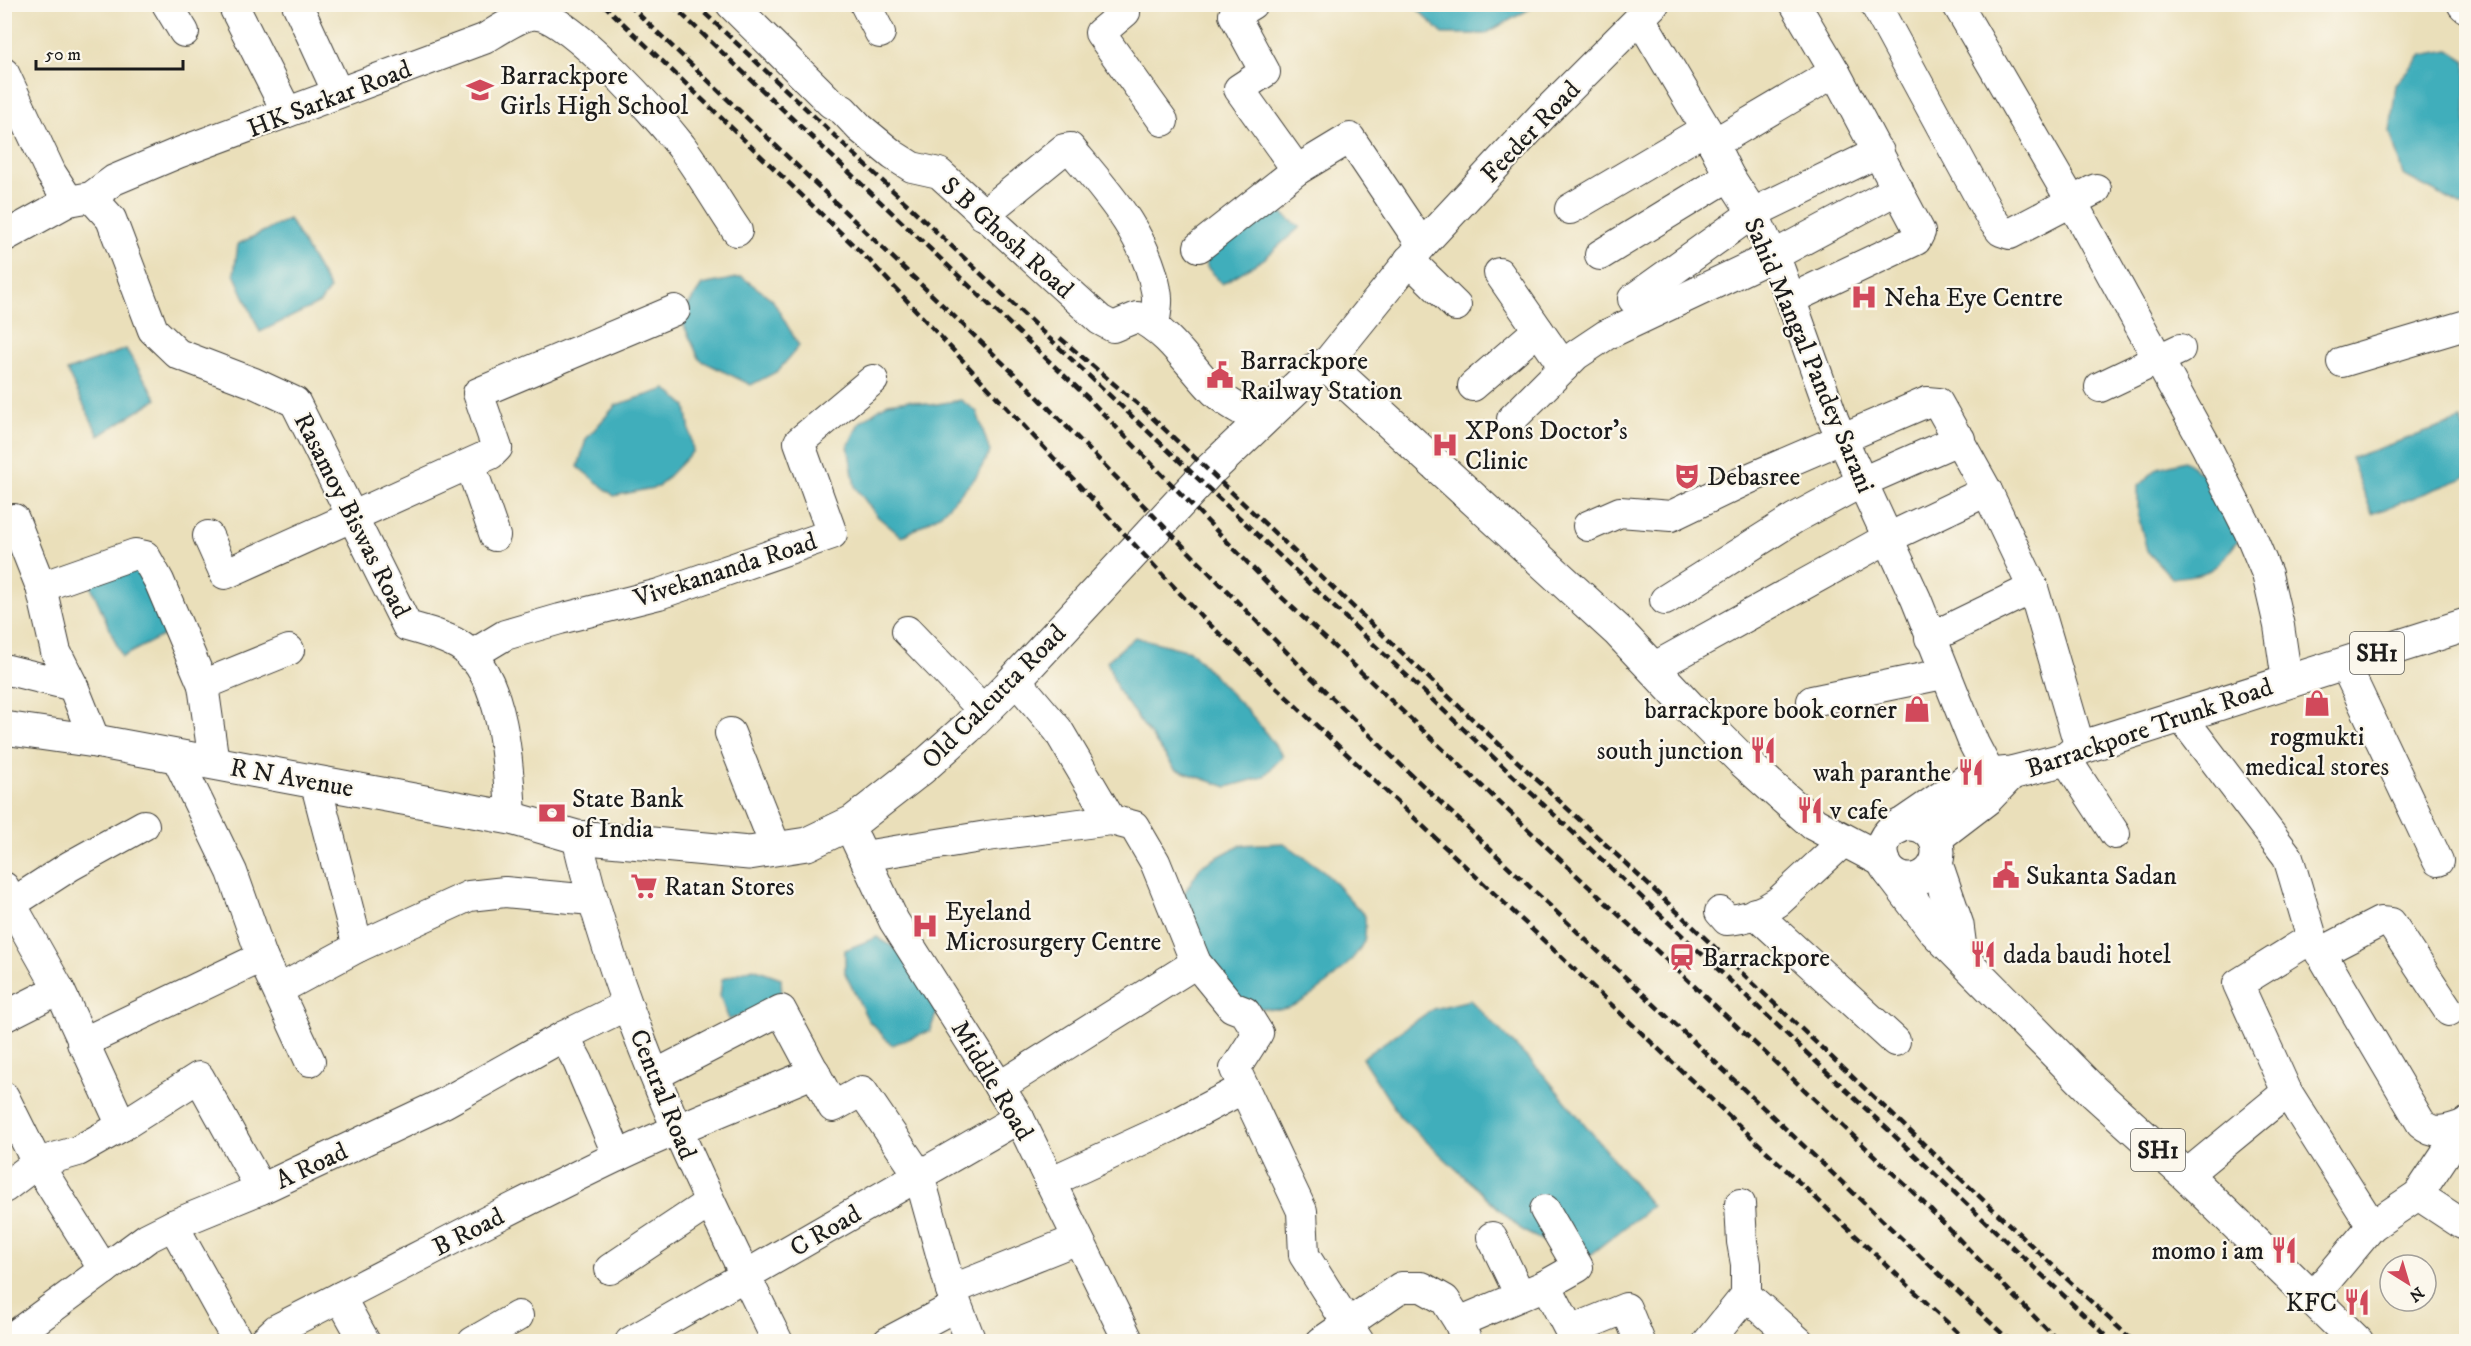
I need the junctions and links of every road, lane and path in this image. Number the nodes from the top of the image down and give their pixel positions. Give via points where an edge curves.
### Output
1 (167, 4) edge
2 (297, 4) edge
3 (731, 4) edge
4 (865, 4) edge
5 (1123, 4) edge
6 (1252, 4) edge
7 (1795, 4) edge
8 (1875, 4) edge
9 (1957, 4) edge
10 (235, 9) dead end
11 (1647, 11) edge
12 (184, 32) dead end
13 (880, 33) dead end
14 (1835, 72) junction
15 (4, 73) edge
16 (338, 93) junction
17 (287, 112) junction
18 (1163, 121) dead end
19 (1710, 136) junction
20 (1879, 152) junction
21 (1297, 170) junction
22 (1729, 176) junction
23 (1898, 189) junction
24 (2084, 195) junction
25 (80, 199) junction
26 (1570, 209) dead end
27 (1753, 213) junction
28 (983, 215) junction
29 (737, 231) dead end
30 (4, 237) edge
31 (1199, 247) dead end
32 (1416, 252) junction
33 (1600, 255) dead end
34 (1773, 256) junction
35 (1499, 273) dead end
36 (1633, 299) dead end
37 (1791, 299) junction
38 (1456, 306) dead end
39 (675, 310) dead end
40 (2466, 325) edge
41 (1154, 327) junction
42 (1538, 330) junction
43 (2170, 354) junction
44 (2342, 362) dead end
45 (1326, 364) junction
46 (1564, 367) junction
47 (873, 380) dead end
48 (1473, 386) dead end
49 (2100, 387) dead end
50 (1512, 419) dead end
51 (1262, 422) junction
52 (1843, 438) junction
53 (1960, 439) junction
54 (470, 464) junction
55 (1862, 482) junction
56 (1987, 491) junction
57 (352, 517) junction
58 (14, 519) dead end
59 (1588, 526) dead end
60 (495, 536) dead end
61 (208, 537) dead end
62 (1888, 538) junction
63 (40, 587) junction
64 (2033, 588) junction
65 (1665, 600) dead end
66 (2466, 625) edge
67 (907, 631) dead end
68 (1930, 638) junction
69 (289, 650) dead end
70 (470, 656) junction
71 (2344, 663) junction
72 (1653, 668) junction
73 (4, 669) edge
74 (1944, 670) junction
75 (1015, 679) junction
76 (2287, 681) junction
77 (203, 684) junction
78 (73, 686) junction
79 (1812, 701) dead end
80 (984, 711) junction
81 (2180, 715) junction
82 (4, 728) edge
83 (730, 733) dead end
84 (95, 741) junction
85 (2073, 754) junction
86 (176, 756) junction
87 (214, 763) junction
88 (2000, 779) junction
89 (315, 781) junction
90 (512, 818) junction
91 (1111, 820) junction
92 (849, 824) junction
93 (144, 825) dead end
94 (1899, 827) junction
95 (2115, 834) dead end
96 (577, 837) junction
97 (1844, 841) junction
98 (776, 848) junction
99 (1935, 851) junction
100 (864, 856) junction
101 (2438, 861) dead end
102 (1887, 866) junction
103 (7, 898) edge
104 (592, 900) junction
105 (1720, 912) dead end
106 (1755, 913) junction
107 (2316, 945) junction
108 (358, 947) junction
109 (1961, 956) junction
110 (262, 957) junction
111 (1196, 963) junction
112 (59, 989) junction
113 (278, 990) junction
114 (627, 1005) junction
115 (2449, 1011) dead end
116 (4, 1017) edge
117 (564, 1036) junction
118 (1895, 1041) dead end
119 (82, 1044) junction
120 (310, 1061) dead end
121 (815, 1072) junction
122 (655, 1075) junction
123 (999, 1086) junction
124 (1244, 1088) junction
125 (2287, 1092) junction
126 (4, 1097) edge
127 (1019, 1118) junction
128 (2465, 1124) edge
129 (122, 1126) junction
130 (678, 1129) junction
131 (618, 1156) junction
132 (37, 1163) junction
133 (919, 1175) junction
134 (2186, 1175) junction
135 (1050, 1182) junction
136 (4, 1188) edge
137 (261, 1189) junction
138 (2418, 1195) junction
139 (709, 1203) junction
140 (1740, 1204) dead end
141 (1545, 1210) dead end
142 (173, 1224) junction
143 (2466, 1224) edge
144 (2372, 1226) junction
145 (1492, 1237) dead end
146 (1078, 1239) junction
147 (610, 1269) dead end
148 (104, 1270) junction
149 (746, 1276) junction
150 (1533, 1290) junction
151 (1746, 1294) junction
152 (340, 1297) junction
153 (953, 1298) junction
154 (2311, 1299) junction
155 (518, 1316) dead end
156 (1354, 1332) edge
157 (1463, 1332) edge
158 (6, 1341) edge
159 (238, 1341) edge
160 (263, 1341) edge
161 (365, 1341) edge
162 (473, 1341) edge
163 (630, 1341) edge
164 (778, 1341) edge
165 (888, 1341) edge
166 (971, 1341) edge
167 (1129, 1341) edge
168 (1321, 1341) edge
169 (1640, 1341) edge
170 (1708, 1341) edge
171 (1799, 1341) edge
172 (2357, 1341) edge

1 - 12 street
2 - 16 street
3 - 28 street, S B Ghosh Road via 860,128 912,167 939,173
4 - 13 street
5 - 18 street via 1125,12 1100,33
6 - 21 street via 1234,15 1265,72 1239,89
7 - 14 street
8 - 24 street via 2001,231 2010,234
9 - 24 street
10 - 17 street
11 - 19 street, Sahid Mangal Pandey Sarani
11 - 32 street, Feeder Road via 1544,114
14 - 19 street
14 - 20 street
15 - 25 street, Rasamoy Biswas Road via 51,173
16 - 17 street, HK Sarkar Road
16 - 29 street, HK Sarkar Road via 484,39 535,14 549,17 587,44 681,146
17 - 25 street, HK Sarkar Road via 178,153
19 - 22 street, Sahid Mangal Pandey Sarani
19 - 26 street
20 - 23 street
20 - 27 street
21 - 31 street
21 - 32 street via 1350,138
22 - 27 street, Sahid Mangal Pandey Sarani
22 - 33 street
23 - 34 street
23 - 37 street via 1920,232 1918,238
24 - 43 street
25 - 30 street, HK Sarkar Road
25 - 57 street, Rasamoy Biswas Road via 111,219 153,330 178,354 295,402
27 - 34 street, Sahid Mangal Pandey Sarani
27 - 36 street
28 - 41 street, S B Ghosh Road via 1106,324 1120,326 1137,317
28 - 41 street via 1070,148 1119,207 1143,250 1157,291
32 - 38 street
32 - 45 street, Feeder Road
34 - 37 street, Sahid Mangal Pandey Sarani
34 - 46 street via 1606,335
35 - 42 street
37 - 52 street, Sahid Mangal Pandey Sarani
39 - 54 street via 478,393 497,448
40 - 44 street
41 - 51 street via 1214,391
42 - 46 street
42 - 48 street
43 - 49 street
43 - 76 street via 2267,574
45 - 51 main road, Old Calcutta Road via 1317,368
45 - 72 main road via 1618,631
46 - 50 street
47 - 70 street, Vivekananda Road via 799,442 832,534 659,594 505,635
51 - 75 main road, Old Calcutta Road via 1209,471
52 - 53 street via 1934,402 1942,406
52 - 55 street, Sahid Mangal Pandey Sarani
52 - 59 street via 1671,516 1620,512
53 - 55 street
53 - 56 street
54 - 57 street
54 - 60 street
55 - 62 street, Sahid Mangal Pandey Sarani
55 - 65 street via 1795,518
56 - 62 street
56 - 64 street
57 - 61 street via 225,574
57 - 70 street, Rasamoy Biswas Road via 407,626 461,646
58 - 63 street
62 - 68 street, Sahid Mangal Pandey Sarani
62 - 72 street
63 - 77 street via 135,554 144,556 159,580
63 - 78 street via 56,652
64 - 68 street
64 - 85 street
66 - 71 main road, SH1
67 - 80 street
68 - 74 street, Sahid Mangal Pandey Sarani
69 - 77 street
70 - 90 street, Rasamoy Biswas Road via 483,669 502,723
71 - 76 main road, SH1
71 - 101 street
72 - 97 main road via 1744,762 1814,825
73 - 78 street
74 - 79 street via 1938,675
74 - 88 street, Sahid Mangal Pandey Sarani via 1974,744
75 - 80 main road, Old Calcutta Road
75 - 91 street via 1058,730
76 - 81 main road, Barrackpore Trunk Road / SH1
77 - 87 street
78 - 84 street
80 - 92 main road, Old Calcutta Road via 922,768
81 - 85 main road, Barrackpore Trunk Road / SH1
81 - 107 street via 2288,857
82 - 84 main road, R N Avenue
83 - 98 street
84 - 86 main road, R N Avenue
85 - 88 main road, Barrackpore Trunk Road / SH1
85 - 95 street
86 - 87 main road, R N Avenue
86 - 110 street via 232,872
87 - 89 main road, R N Avenue
88 - 94 main road, Barrackpore Trunk Road / SH1 via 1972,777
88 - 99 main road, Barrackpore Trunk Road / SH1 via 1986,799
89 - 90 main road, R N Avenue
89 - 108 street
90 - 96 main road, R N Avenue
91 - 100 street
91 - 111 street via 1134,826 1150,853
92 - 98 main road, Old Calcutta Road via 807,844
92 - 100 street, Middle Road
93 - 103 street
94 - 99 main road via 1925,828
94 - 102 main road, Barrackpore Trunk Road / SH1 via 1888,835 1883,847
96 - 98 main road, Old Calcutta Road via 749,853
96 - 104 street, Central Road
97 - 102 main road
97 - 106 street via 1778,902
99 - 102 main road, Barrackpore Trunk Road / SH1 via 1928,875 1915,880 1902,879
99 - 109 main road via 1957,925
100 - 123 street, Middle Road via 894,921
102 - 109 main road, SH1 via 1935,931
103 - 112 street
104 - 108 street via 505,892 469,896
104 - 114 street, Central Road
105 - 106 street via 1727,920
106 - 118 street
107 - 115 street via 2380,922 2391,923
107 - 125 street via 2238,984
107 - 128 street via 2421,1123 2440,1132
108 - 113 street
109 - 134 main road, SH1 via 2094,1092
110 - 113 street
110 - 119 street
111 - 123 street
111 - 124 street via 1232,1007 1245,1012 1258,1033 1235,1069
112 - 116 street
112 - 119 street
113 - 120 street
114 - 117 street, A Road
114 - 122 street, Central Road
117 - 131 street
117 - 137 street, A Road via 444,1103
119 - 129 street
121 - 122 street via 781,1010
121 - 130 street, B Road
121 - 133 street via 833,1107 862,1091
122 - 130 street, Central Road
123 - 127 street, Middle Road
124 - 135 street
124 - 156 street via 1302,1211 1304,1255
125 - 134 street
125 - 144 street
126 - 132 street
127 - 133 street, C Road
127 - 135 street, Middle Road
128 - 138 street
129 - 132 street via 78,1151
129 - 137 street via 199,1077
130 - 131 street, B Road
130 - 139 street, Central Road
131 - 152 street, B Road
132 - 136 street
132 - 148 street
133 - 149 street, C Road
133 - 153 street
134 - 154 main road, SH1
135 - 146 street, Middle Road
137 - 142 street, A Road
138 - 143 street
138 - 144 street
139 - 147 street
139 - 149 street, Central Road
140 - 151 street
141 - 150 street via 1578,1267
142 - 148 street, A Road
142 - 159 street
144 - 154 street
145 - 150 street
146 - 153 street
146 - 167 street, Middle Road
148 - 158 street, A Road
149 - 163 street, C Road
149 - 164 street, Central Road
150 - 157 street
150 - 169 street via 1570,1331 1626,1308
151 - 170 street
151 - 171 street
152 - 160 street, B Road via 277,1329
152 - 161 street
153 - 165 street
153 - 166 street
154 - 172 main road, SH1
155 - 162 street
156 - 157 street via 1401,1287 1422,1287 1445,1300
156 - 168 street

